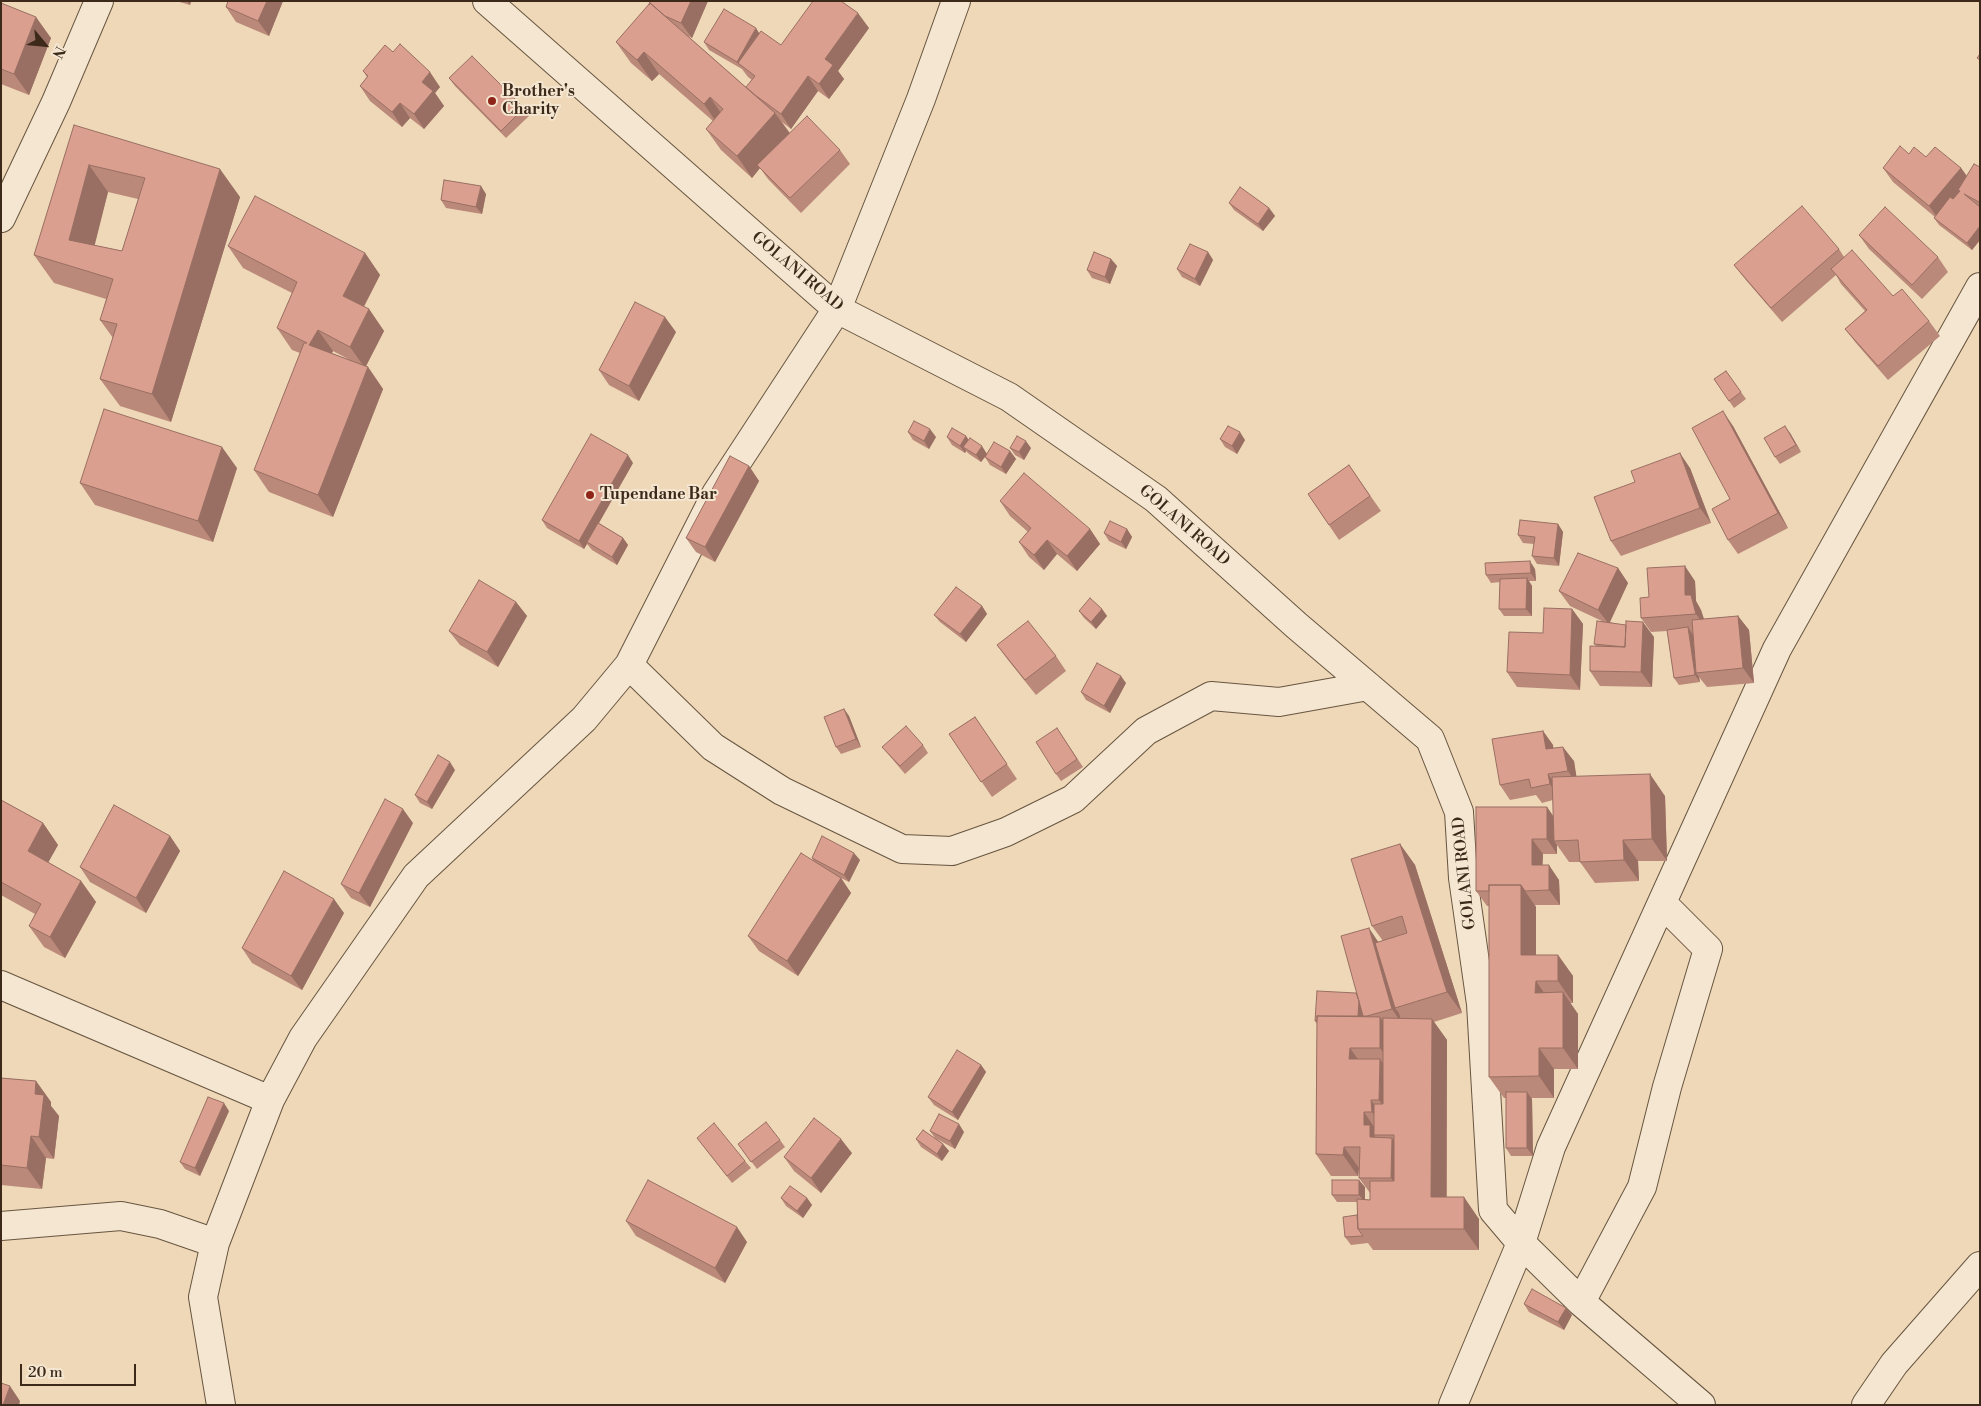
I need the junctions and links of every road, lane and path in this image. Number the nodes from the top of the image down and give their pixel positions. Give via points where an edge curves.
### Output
1 (99, 1) edge
2 (487, 1) edge
3 (956, 1) edge
4 (1, 218) edge
5 (1980, 287) edge
6 (837, 309) junction
7 (629, 665) junction
8 (1368, 686) junction
9 (1663, 904) junction
10 (1, 985) edge
11 (270, 1100) junction
12 (1, 1226) edge
13 (215, 1243) junction
14 (1521, 1243) junction
15 (1980, 1266) edge
16 (1580, 1302) junction
17 (222, 1405) edge
18 (1453, 1405) edge
19 (1701, 1405) edge
20 (1866, 1405) edge

1 - 4 street
2 - 6 street, GOLANI ROAD
3 - 6 street via 921,100
5 - 9 street via 1777,649
6 - 7 street via 716,494
6 - 8 street, GOLANI ROAD via 1009,397 1156,499
7 - 8 street via 713,747 782,791 902,849 952,851 1006,832 1073,799 1146,731 1211,696 1279,702
7 - 11 street via 584,719 416,876 303,1038
8 - 14 street, GOLANI ROAD via 1430,739 1459,812 1463,878 1481,1004 1494,1210
9 - 14 street via 1551,1147
9 - 16 street via 1708,949 1667,1087 1642,1187
10 - 11 street
11 - 13 street
12 - 13 street via 121,1216 160,1224
13 - 17 street via 203,1297
14 - 16 street, GOLANI ROAD
14 - 18 street
15 - 20 street via 1894,1364
16 - 19 street, GOLANI ROAD

